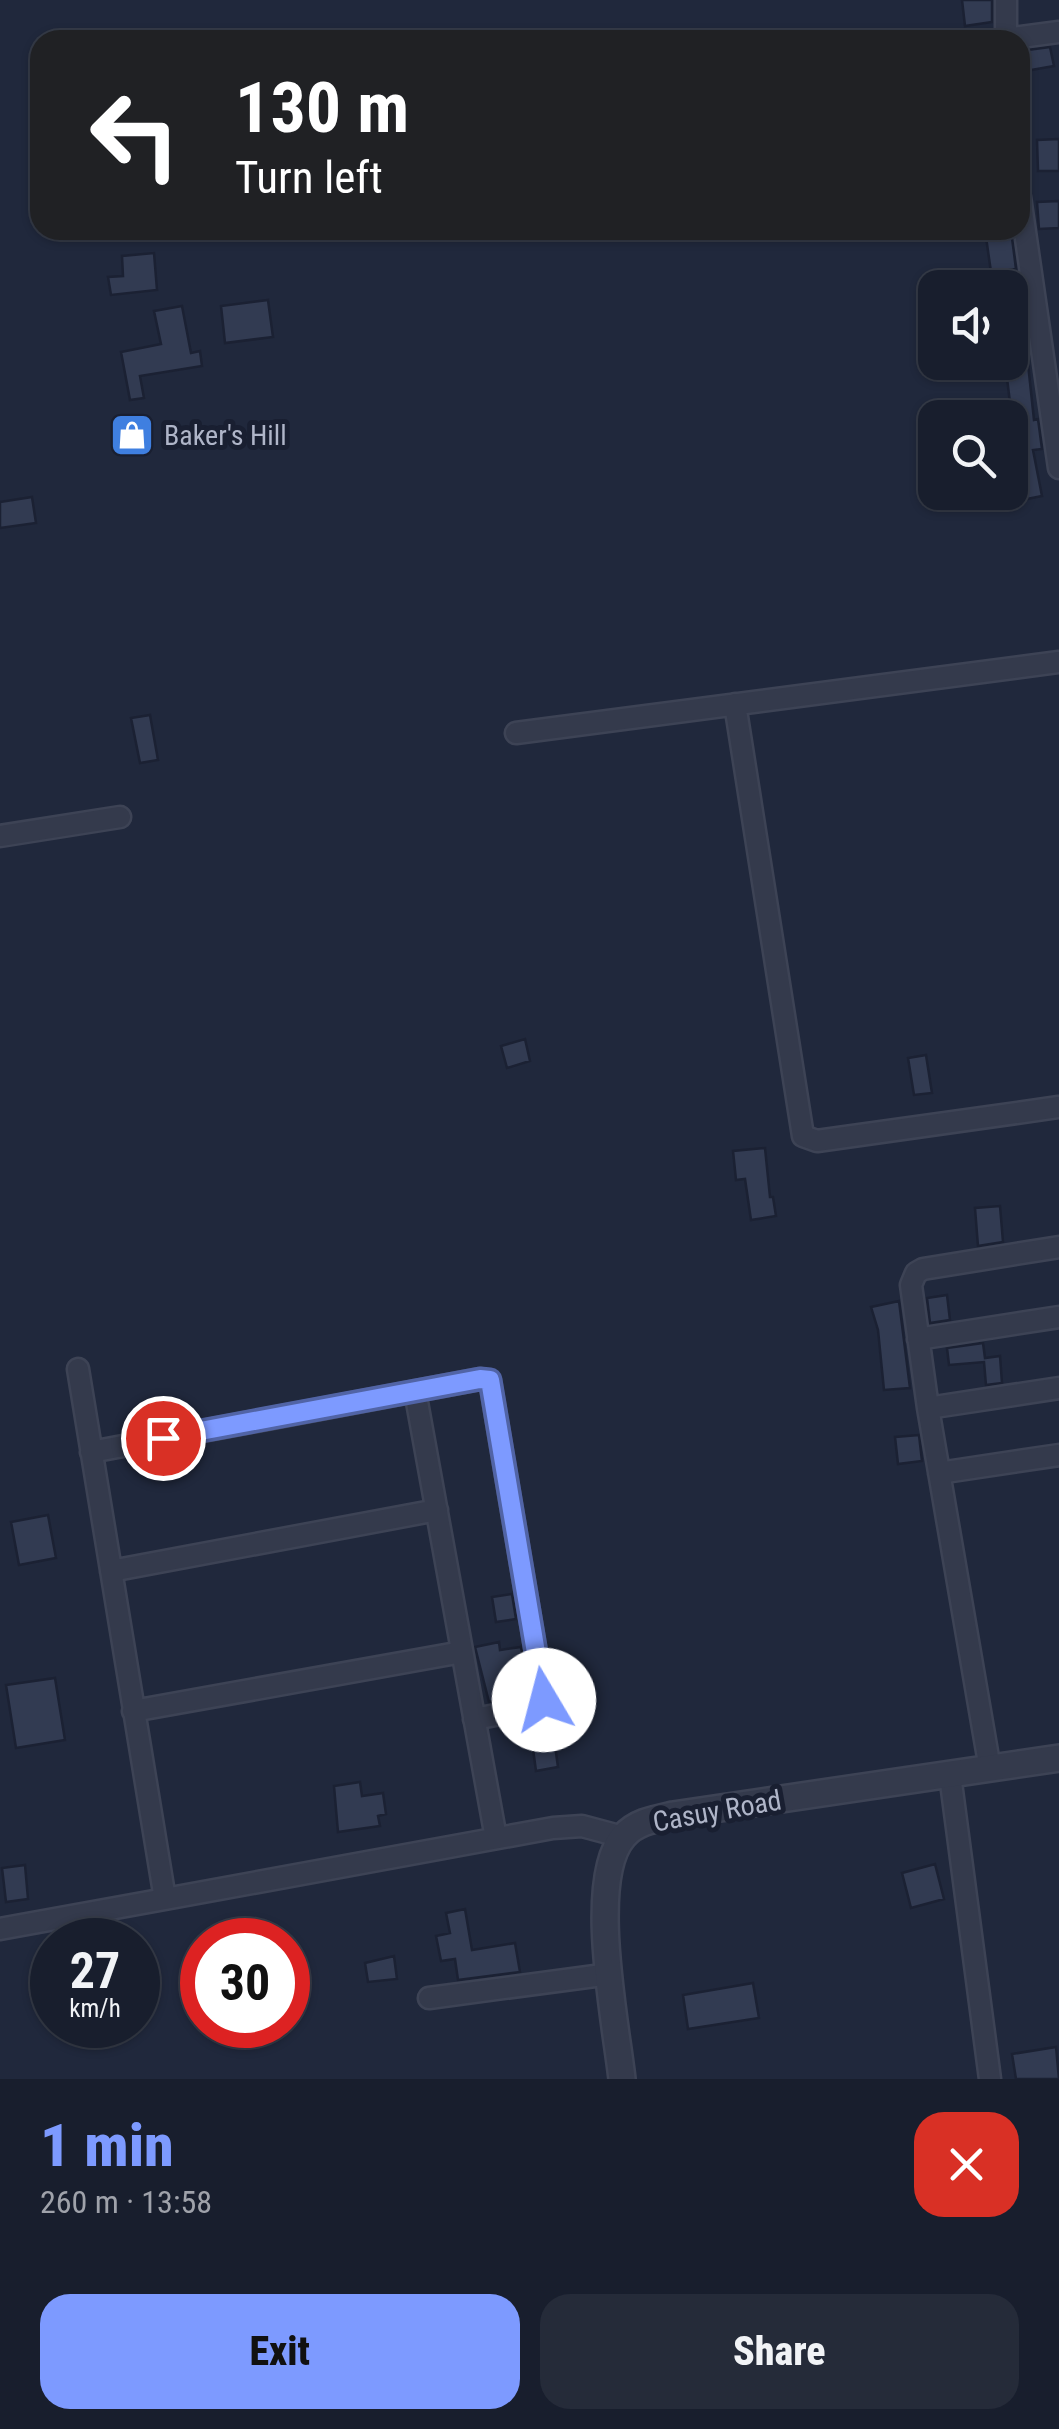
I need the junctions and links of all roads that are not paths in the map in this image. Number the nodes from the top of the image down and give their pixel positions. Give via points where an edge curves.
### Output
1 (1006, 0) edge
2 (1006, 30) edge
3 (1059, 32) edge
4 (1030, 36) edge
5 (1027, 240) edge
6 (1054, 402) edge
7 (1059, 468) edge
8 (1059, 662) edge
9 (735, 704) junction
10 (516, 733) dead end
11 (120, 817) dead end
12 (0, 836) edge
13 (1059, 1106) edge
14 (1059, 1247) edge
15 (1059, 1318) edge
16 (918, 1339) junction
17 (78, 1369) dead end
18 (1059, 1388) edge
19 (416, 1391) junction
20 (928, 1408) junction
21 (91, 1452) junction
22 (1059, 1456) edge
23 (939, 1473) junction
24 (437, 1510) junction
25 (110, 1571) junction
26 (462, 1652) junction
27 (133, 1711) junction
28 (474, 1719) junction
29 (1059, 1758) edge
30 (990, 1769) junction
31 (950, 1775) junction
32 (623, 1837) junction
33 (496, 1838) junction
34 (164, 1900) junction
35 (0, 1928) edge
36 (610, 1974) junction
37 (429, 1998) dead end
38 (622, 2079) edge
39 (990, 2079) edge

1 - 2 street
3 - 4 street
5 - 6 street
6 - 7 street
8 - 9 street
9 - 10 street
9 - 13 street via 803,1136 817,1140
11 - 12 street
14 - 16 street via 916,1273 911,1285
15 - 16 street
16 - 20 street
17 - 21 street
18 - 20 street
19 - 21 street
19 - 24 street
19 - 28 street via 480,1379 492,1385 544,1700 534,1708
20 - 23 street
21 - 25 street
22 - 23 street
23 - 30 street
24 - 25 street
24 - 26 street
25 - 27 street
26 - 27 street
26 - 28 street
27 - 34 street
28 - 33 street
29 - 30 street, Casuy Road
30 - 31 street, Casuy Road
31 - 32 street, Casuy Road via 673,1815 635,1826
31 - 39 street
32 - 33 street via 582,1826
32 - 36 street, Casuy Road via 611,1856 606,1886
33 - 34 street
34 - 35 street
36 - 37 street
36 - 38 street, Casuy Road

